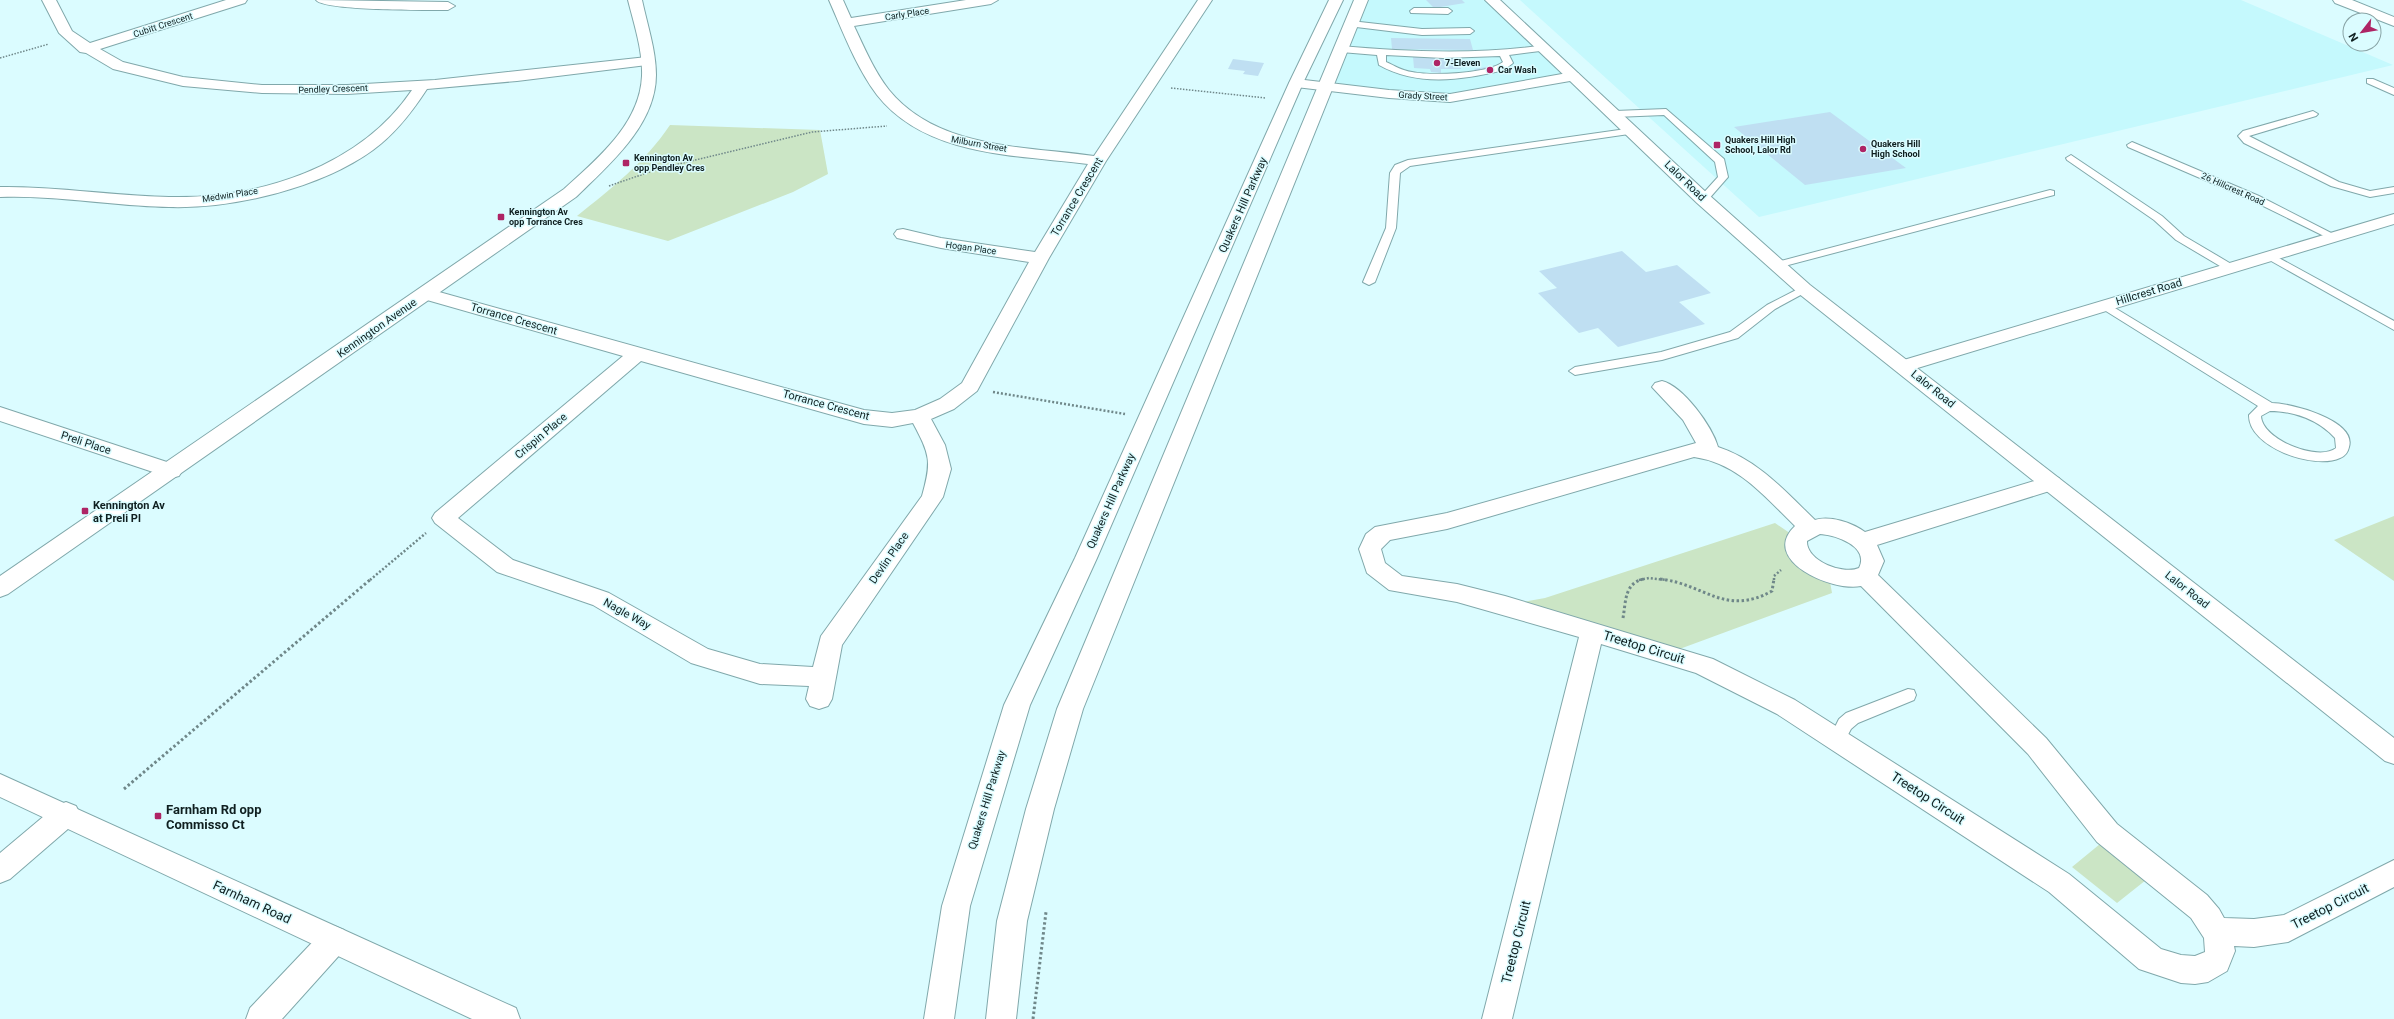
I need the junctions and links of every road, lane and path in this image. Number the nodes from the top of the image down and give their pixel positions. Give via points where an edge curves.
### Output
1 (49, 0) edge
2 (240, 0) edge
3 (323, 0) edge
4 (635, 0) edge
5 (836, 0) edge
6 (991, 0) edge
7 (1205, 0) edge
8 (1336, 0) edge
9 (1361, 0) edge
10 (1492, 0) edge
11 (2340, 0) edge
12 (448, 6) dead end
13 (1414, 10) dead end
14 (1448, 11) dead end
15 (2394, 22) edge
16 (847, 23) junction
17 (1351, 24) junction
18 (1470, 31) dead end
19 (71, 38) junction
20 (1545, 48) junction
21 (85, 49) junction
22 (1341, 49) junction
23 (1381, 52) junction
24 (1504, 54) junction
25 (0, 58) edge
26 (647, 61) junction
27 (1573, 76) junction
28 (2370, 81) dead end
29 (1296, 83) junction
30 (423, 84) junction
31 (1147, 85) junction
32 (1327, 87) junction
33 (2394, 92) edge
34 (1273, 99) dead end
35 (1615, 114) junction
36 (2313, 114) dead end
37 (919, 126) junction
38 (1633, 131) junction
39 (2132, 145) dead end
40 (2071, 158) dead end
41 (1098, 162) junction
42 (2394, 190) edge
43 (0, 192) edge
44 (570, 193) junction
45 (2050, 193) dead end
46 (1703, 199) junction
47 (2394, 219) edge
48 (903, 234) dead end
49 (2332, 236) junction
50 (2268, 255) junction
51 (1040, 258) junction
52 (1777, 265) junction
53 (2229, 267) junction
54 (1369, 282) dead end
55 (1804, 289) junction
56 (426, 294) junction
57 (2105, 306) junction
58 (2394, 326) edge
59 (638, 353) junction
60 (1904, 366) junction
61 (1574, 371) dead end
62 (1662, 387) dead end
63 (985, 390) dead end
64 (2269, 407) junction
65 (0, 414) edge
66 (1125, 414) dead end
67 (919, 416) junction
68 (1708, 451) junction
69 (171, 471) junction
70 (2052, 484) junction
71 (443, 518) junction
72 (1810, 528) junction
73 (1862, 541) junction
74 (1804, 560) junction
75 (1864, 575) junction
76 (0, 588) edge
77 (1592, 631) junction
78 (1620, 640) junction
79 (820, 688) joint
80 (1908, 695) dead end
81 (1837, 739) junction
82 (2394, 753) edge
83 (0, 785) edge
84 (124, 789) dead end
85 (66, 814) junction
86 (0, 870) edge
87 (2394, 873) edge
88 (1046, 906) dead end
89 (2215, 931) junction
90 (334, 940) junction
91 (260, 1019) edge
92 (505, 1019) edge
93 (939, 1019) edge
94 (1001, 1019) edge
95 (1033, 1019) edge
96 (1497, 1019) edge

1 - 19 street, Pendley Crescent via 63,29
2 - 21 street, Cubitt Crescent
3 - 12 street via 363,5
4 - 26 street, Kennington Avenue
5 - 16 street, Milburn Street
6 - 16 street, Carly Place
7 - 31 street, Torrance Crescent
8 - 29 street, Quakers Hill Parkway
9 - 17 street
10 - 20 street, Lalor Road
11 - 15 street
13 - 14 lane
16 - 37 street, Milburn Street via 877,87
17 - 18 lane via 1422,32
17 - 22 street
19 - 21 street, Pendley Crescent
19 - 25 path
20 - 24 lane
20 - 27 street, Lalor Road
21 - 30 street, Pendley Crescent via 108,61 144,73 232,88 322,90
22 - 23 lane
22 - 32 street
23 - 24 lane
23 - 24 lane via 1382,63 1392,70 1437,78 1501,68 1508,63
26 - 30 street, Pendley Crescent
26 - 44 street, Kennington Avenue via 650,76 641,111 598,168
27 - 32 street, Grady Street via 1450,98
27 - 35 street, Lalor Road
28 - 33 lane
29 - 32 street, Grady Street
29 - 93 street, Quakers Hill Parkway via 1089,551 1017,705 956,906
30 - 43 street, Medwin Place via 389,128 367,147 321,171 260,190 219,198 170,202 30,191
31 - 34 path
31 - 41 street, Torrance Crescent
32 - 94 street via 1221,337 1070,709 1040,809 1012,921
35 - 38 street, Lalor Road
35 - 46 lane via 1666,112 1720,161 1723,177
36 - 42 lane via 2243,136 2248,141 2341,186 2370,194
37 - 41 street, Milburn Street via 970,144
37 - 44 path via 894,125 812,132 658,169 594,192
38 - 46 street, Lalor Road
38 - 54 lane via 1408,163 1399,167 1395,173 1391,228
39 - 49 lane, 26 Hillcrest Road via 2255,198
40 - 53 lane via 2158,218 2180,238
41 - 51 street, Torrance Crescent
44 - 56 street, Kennington Avenue
45 - 52 lane
46 - 52 street, Lalor Road
47 - 49 street, Hillcrest Road
48 - 51 street, Hogan Place via 941,243
49 - 50 street, Hillcrest Road
50 - 53 street, Hillcrest Road
50 - 58 lane
51 - 67 street, Torrance Crescent via 970,387 947,404
52 - 55 street, Lalor Road
53 - 57 street, Hillcrest Road
55 - 60 street, Lalor Road
55 - 61 lane via 1771,307 1743,330 1728,337 1662,356
56 - 59 street, Torrance Crescent
56 - 69 street, Kennington Avenue
57 - 60 street, Hillcrest Road
57 - 64 lane
59 - 67 street, Torrance Crescent via 864,417 892,420
59 - 71 street, Crispin Place
60 - 70 street, Lalor Road
62 - 68 street via 1699,424 1706,437
63 - 66 path
64 - 64 lane via 2255,415 2255,422 2269,439 2289,450 2311,456 2324,457 2342,451 2344,444 2341,437 2323,421 2296,410
65 - 69 street, Preli Place
67 - 79 street, Devlin Place via 935,445 940,469 932,497 830,643
68 - 72 street, Treetop Circuit via 1736,461 1747,468
68 - 77 street, Treetop Circuit via 1684,451 1447,522 1383,533 1374,540 1370,549 1375,567 1397,584 1457,593
69 - 76 street, Kennington Avenue
70 - 73 street
70 - 82 street, Lalor Road
71 - 79 street, Nagle Way via 505,566 601,599 700,656
71 - 84 path
72 - 73 street via 1820,526 1842,530
72 - 74 street via 1796,538 1796,546
73 - 75 street via 1869,549 1873,564
74 - 75 street via 1829,576 1854,578
74 - 78 path via 1778,571 1774,576 1772,592 1738,602 1711,597 1671,581 1652,578 1639,580 1628,589
75 - 89 street, Treetop Circuit via 2037,746 2059,771 2088,812 2108,833 2202,909
77 - 78 street, Treetop Circuit
77 - 96 street, Treetop Circuit
78 - 81 street, Treetop Circuit via 1704,666 1742,683
80 - 81 lane via 1852,718 1845,724
81 - 89 street, Treetop Circuit via 2059,883 2150,959 2163,966 2194,971 2205,970 2214,965 2219,956
83 - 85 street, Farnham Road
85 - 86 street
85 - 90 street, Farnham Road
87 - 89 street, Treetop Circuit via 2288,928 2254,933
88 - 95 path
90 - 91 street
90 - 92 street, Farnham Road

